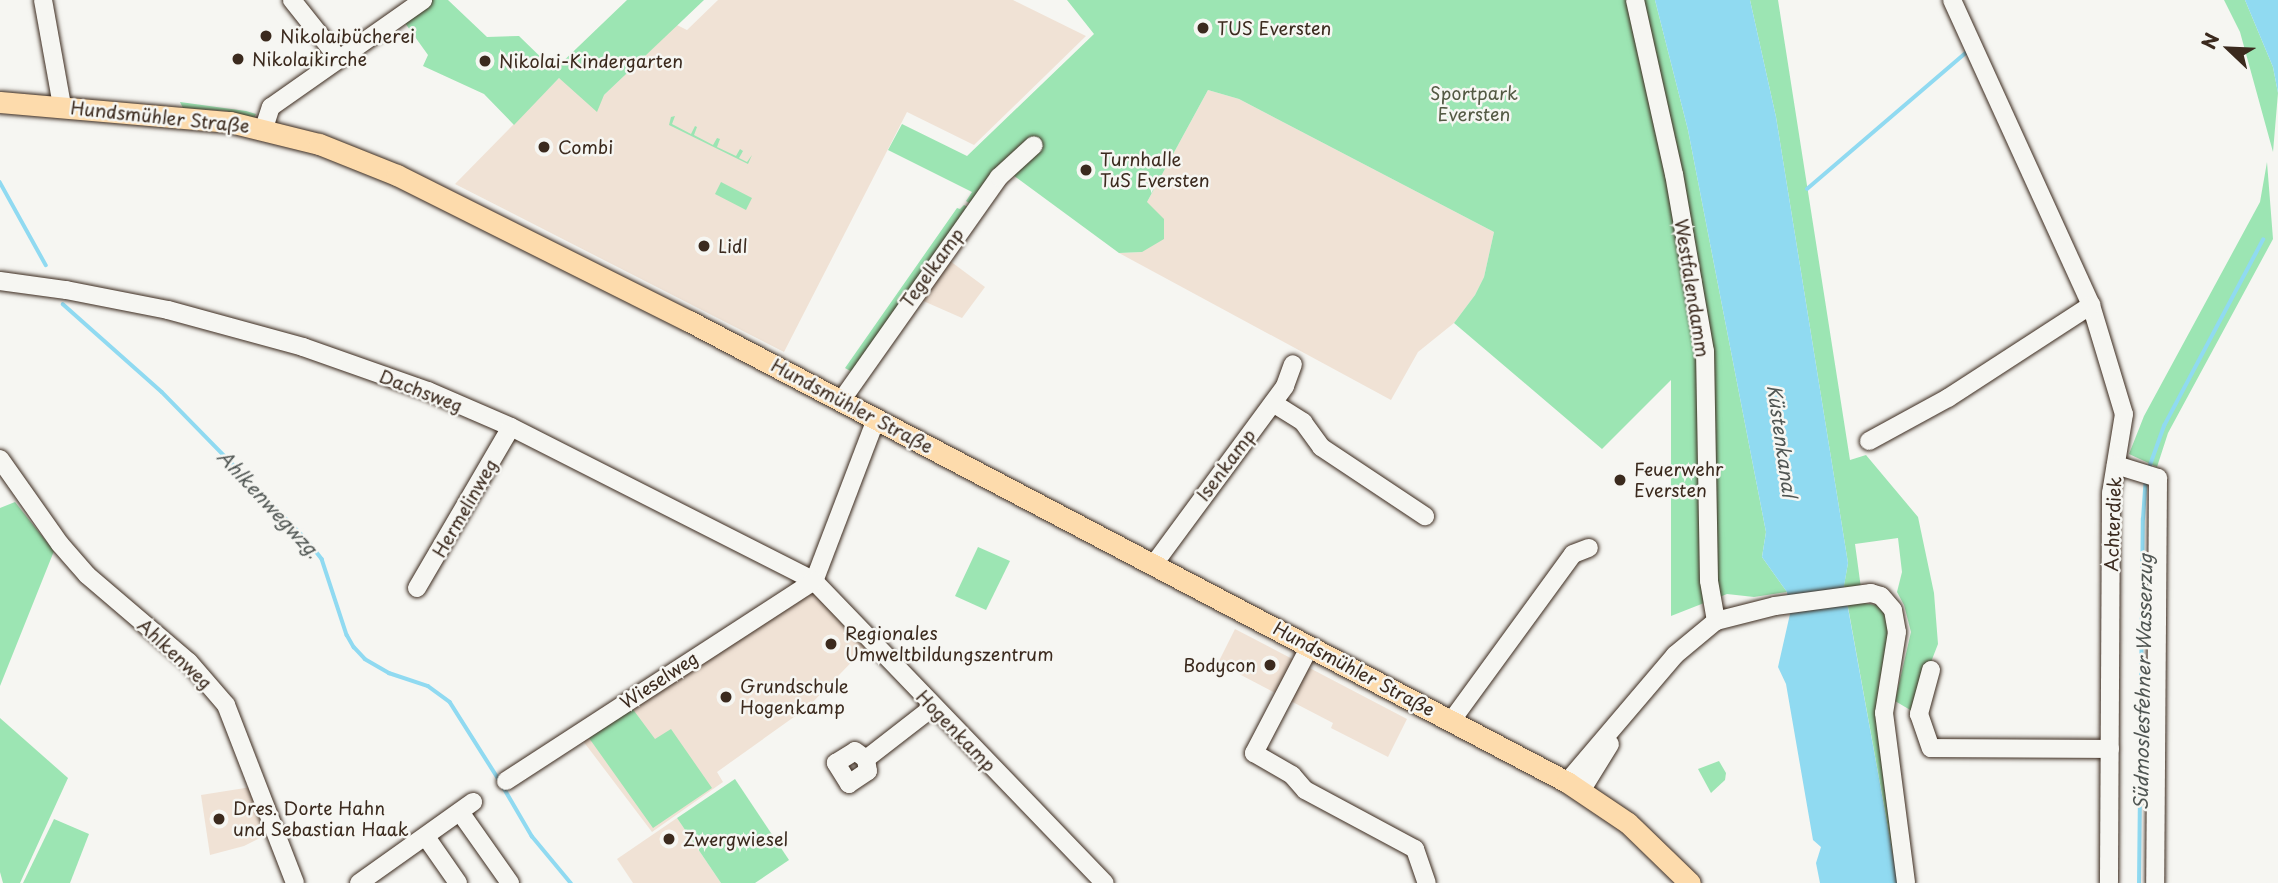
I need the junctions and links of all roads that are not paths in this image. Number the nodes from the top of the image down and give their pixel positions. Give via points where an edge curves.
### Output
1 (43, 0) edge
2 (292, 0) edge
3 (423, 0) edge
4 (1635, 0) edge
5 (1951, 0) edge
6 (339, 59) junction
7 (0, 102) edge
8 (62, 106) junction
9 (264, 128) junction
10 (1034, 145) dead end
11 (0, 281) edge
12 (2091, 305) junction
13 (1293, 364) dead end
14 (841, 401) junction
15 (1273, 403) junction
16 (876, 419) junction
17 (511, 427) junction
18 (1869, 441) dead end
19 (0, 459) edge
20 (2116, 465) junction
21 (1425, 516) dead end
22 (1589, 548) dead end
23 (1154, 564) junction
24 (814, 582) junction
25 (417, 588) dead end
26 (1716, 621) junction
27 (1310, 646) junction
28 (1931, 670) dead end
29 (933, 707) junction
30 (1452, 720) junction
31 (2110, 749) junction
32 (866, 759) dead end
33 (506, 781) dead end
34 (1574, 786) junction
35 (426, 837) junction
36 (295, 883) edge
37 (359, 883) edge
38 (457, 883) edge
39 (510, 883) edge
40 (1105, 883) edge
41 (1427, 883) edge
42 (1690, 883) edge
43 (1906, 883) edge
44 (2109, 883) edge
45 (2155, 883) edge

1 - 8 street
2 - 6 street
3 - 6 street
4 - 26 street, Westfalendamm via 1674,174 1705,351 1709,580
5 - 12 street, Achterdiek
6 - 9 street via 271,107
7 - 8 main road, Hundsmühler Straße
8 - 9 main road, Hundsmühler Straße
9 - 14 main road, Hundsmühler Straße via 397,175
10 - 14 street, Tegelkamp via 999,177
11 - 17 street, Dachsweg via 168,310 303,347 428,391
12 - 18 street via 1948,398
12 - 20 street, Achterdiek via 2124,414
13 - 15 street, Isenkamp
14 - 16 main road, Hundsmühler Straße
15 - 21 street via 1303,422 1321,447
15 - 23 street, Isenkamp
16 - 23 main road, Hundsmühler Straße
16 - 24 street
17 - 24 street, Dachsweg
17 - 25 street, Hermelinweg
19 - 36 street, Ahlkenweg via 87,575 190,664 226,705
20 - 31 street, Achterdiek via 2111,493
20 - 45 street via 2158,478
22 - 30 street via 1573,554
23 - 27 main road, Hundsmühler Straße
24 - 29 street, Hogenkamp
24 - 33 street, Wieselweg
26 - 34 street via 1675,655 1637,699
26 - 43 street via 1859,593 1881,596 1893,610 1896,648 1884,713
27 - 30 main road, Hundsmühler Straße
27 - 41 street via 1254,754 1292,775 1305,790 1415,849
28 - 31 street via 1919,714 1931,748
29 - 32 street
29 - 40 street, Hogenkamp
30 - 34 main road, Hundsmühler Straße
31 - 44 street, Achterdiek
34 - 42 main road, Hundsmühler Straße via 1629,823
35 - 37 street
35 - 38 street
35 - 39 street via 466,807

